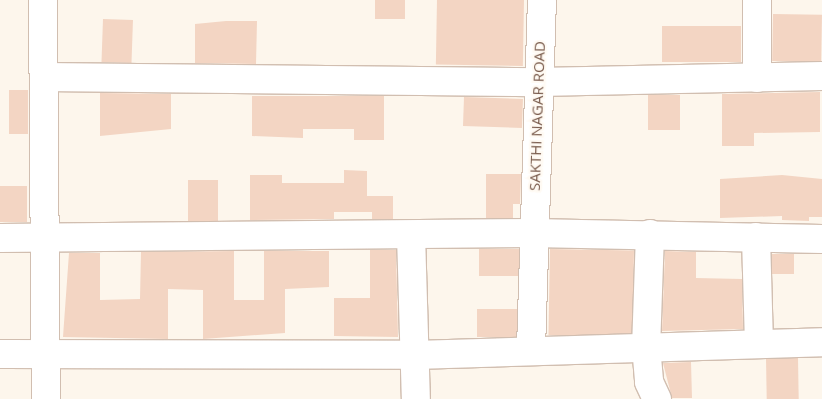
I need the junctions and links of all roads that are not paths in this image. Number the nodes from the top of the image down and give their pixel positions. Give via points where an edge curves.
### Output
1 (43, 0) edge
2 (542, 0) edge
3 (757, 0) edge
4 (822, 76) edge
5 (44, 77) junction
6 (757, 78) junction
7 (538, 82) junction
8 (533, 233) junction
9 (650, 234) junction
10 (411, 235) junction
11 (42, 237) junction
12 (756, 237) junction
13 (0, 238) edge
14 (822, 239) edge
15 (822, 342) edge
16 (759, 343) junction
17 (646, 346) junction
18 (531, 349) junction
19 (0, 354) edge
20 (42, 354) junction
21 (415, 355) junction
22 (46, 399) edge
23 (416, 399) edge
24 (657, 399) edge

1 - 5 street
2 - 7 street, SAKTHI NAGAR ROAD
3 - 6 street
4 - 6 street
5 - 7 street
5 - 11 street
6 - 7 street
7 - 8 street, SAKTHI NAGAR ROAD
8 - 9 street
8 - 10 street
8 - 18 street, SAKTHI NAGAR ROAD
9 - 12 street
9 - 17 street
10 - 11 street
10 - 21 street
11 - 13 street
11 - 20 street
12 - 14 street
12 - 16 street
15 - 16 street
16 - 17 street
17 - 18 street
17 - 24 street via 649,382
18 - 21 street
19 - 20 street
20 - 21 street
20 - 22 street
21 - 23 street

